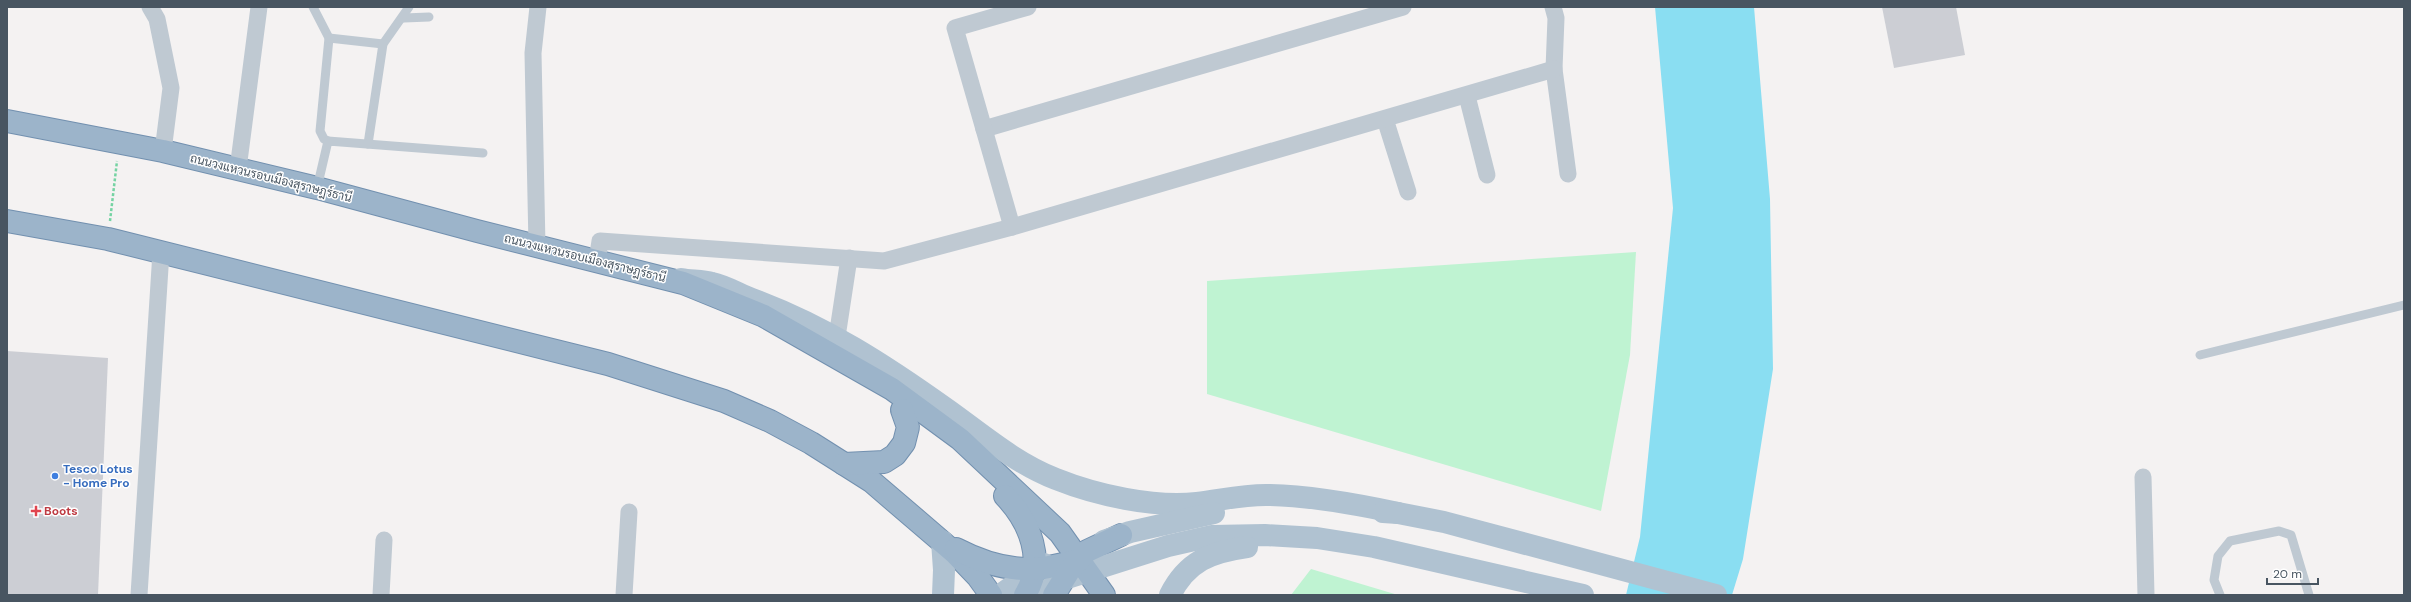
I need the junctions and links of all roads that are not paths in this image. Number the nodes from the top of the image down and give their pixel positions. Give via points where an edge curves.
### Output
1 (150, 7) edge
2 (259, 7) edge
3 (313, 7) edge
4 (409, 7) edge
5 (538, 7) edge
6 (1028, 7) edge
7 (1402, 7) edge
8 (1553, 7) edge
9 (429, 17) dead end
10 (404, 18) junction
11 (329, 38) junction
12 (383, 44) junction
13 (1554, 69) junction
14 (1467, 96) junction
15 (1385, 119) junction
16 (7, 121) edge
17 (984, 129) junction
18 (328, 141) junction
19 (368, 144) junction
20 (163, 151) junction
21 (483, 154) dead end
22 (238, 169) junction
23 (1568, 174) dead end
24 (1487, 175) dead end
25 (317, 188) junction
26 (1408, 192) dead end
27 (7, 221) edge
28 (1012, 227) junction
29 (537, 246) junction
30 (161, 252) junction
31 (849, 258) junction
32 (597, 261) junction
33 (662, 277) junction
34 (2404, 305) edge
35 (836, 337) junction
36 (2200, 355) dead end
37 (902, 410) junction
38 (844, 464) junction
39 (2143, 477) dead end
40 (629, 512) dead end
41 (1398, 513) junction
42 (384, 540) dead end
43 (942, 541) junction
44 (1079, 562) junction
45 (1034, 570) junction
46 (1495, 574) junction
47 (1059, 587) edge
48 (1574, 593) edge
49 (139, 595) edge
50 (381, 595) edge
51 (624, 595) edge
52 (943, 595) edge
53 (991, 595) edge
54 (1000, 595) edge
55 (1025, 595) edge
56 (1040, 595) edge
57 (1104, 595) edge
58 (1170, 595) edge
59 (1716, 595) edge
60 (2146, 595) edge
61 (2220, 595) edge
62 (2310, 595) edge

1 - 20 street via 157,19 171,88
2 - 22 street
3 - 11 lane
4 - 10 lane
5 - 29 street via 534,53
6 - 17 street via 955,28
7 - 17 street
8 - 13 street via 1556,18
9 - 10 lane
10 - 12 lane
11 - 12 lane
11 - 18 lane via 320,130 324,139
12 - 19 lane
13 - 14 street
13 - 23 street
14 - 15 street
14 - 24 street
15 - 26 street
15 - 28 street
16 - 20 highway, ถนนวงแหวนรอบเมืองสุราษฎร์ธานี
17 - 28 street
18 - 19 lane
18 - 25 lane
19 - 21 lane
20 - 22 highway, ถนนวงแหวนรอบเมืองสุราษฎร์ธานี
22 - 25 highway, ถนนวงแหวนรอบเมืองสุราษฎร์ธานี
25 - 29 highway, ถนนวงแหวนรอบเมืองสุราษฎร์ธานี
27 - 30 highway via 108,238
28 - 31 street via 884,261
29 - 32 highway, ถนนวงแหวนรอบเมืองสุราษฎร์ธานี
30 - 38 highway via 608,364 724,401 770,421
30 - 49 street
31 - 32 street via 600,241
31 - 35 street
32 - 33 highway, ถนนวงแหวนรอบเมืองสุราษฎร์ธานี
33 - 35 main road via 713,283 811,323
33 - 37 highway via 708,303 784,338 872,389
33 - 44 highway, ถนนวงแหวนรอบเมืองสุราษฎร์ธานี via 764,316 892,389 960,439 1060,533
34 - 36 lane
35 - 41 main road via 871,357 994,446 1037,470 1081,488 1167,504 1196,503 1242,495 1272,495 1353,504
37 - 38 highway via 908,427 904,443 895,455 884,462
37 - 45 highway via 960,450 1012,503 1029,527 1036,553
38 - 43 highway via 871,481
39 - 60 street
40 - 51 street
41 - 44 main road via 1279,506 1240,509 1195,516 1121,535
41 - 59 main road via 1444,522
42 - 50 street
43 - 45 highway via 968,556 997,565
43 - 52 main road
43 - 53 highway via 978,577
44 - 45 highway
44 - 46 main road via 1212,536 1265,535 1317,538
44 - 47 main road
44 - 57 highway, ถนนวงแหวนรอบเมืองสุราษฎร์ธานี
45 - 54 main road
45 - 55 highway
46 - 48 main road
46 - 58 main road via 1413,567 1325,548 1260,546 1219,551 1204,558 1188,569
47 - 56 main road
61 - 62 lane via 2214,580 2218,556 2230,541 2279,531 2290,535

